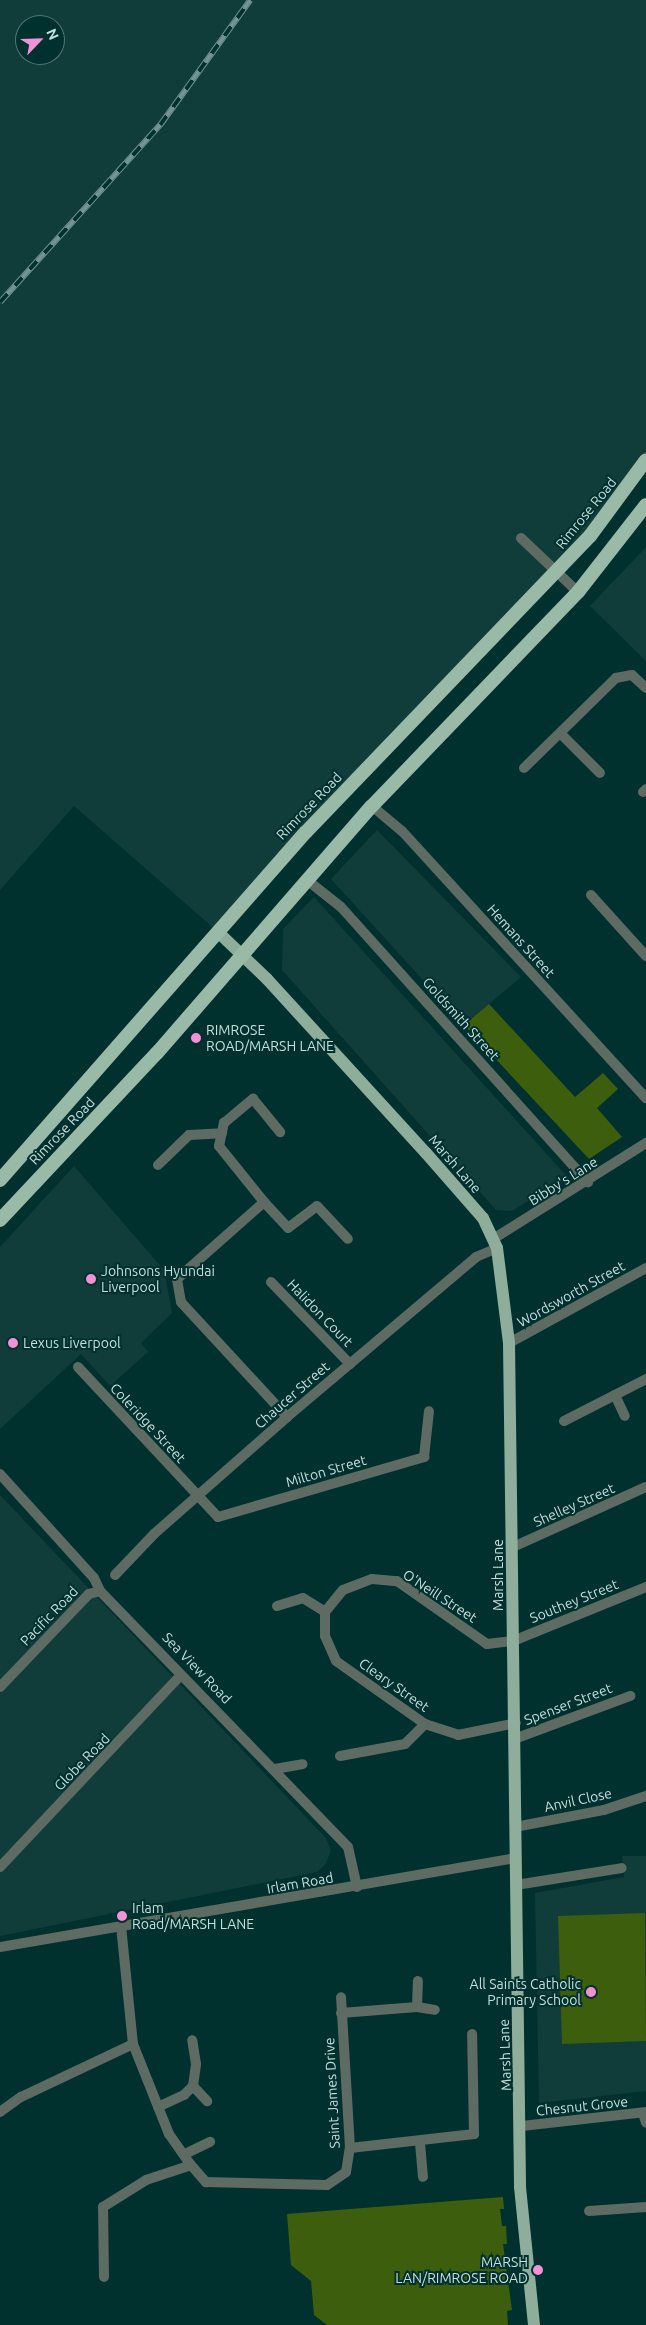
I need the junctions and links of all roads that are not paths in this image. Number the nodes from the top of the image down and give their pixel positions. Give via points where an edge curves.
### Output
1 (646, 460) edge
2 (646, 505) edge
3 (521, 538) dead end
4 (558, 573) junction
5 (578, 592) junction
6 (646, 688) edge
7 (561, 734) junction
8 (524, 768) dead end
9 (600, 773) dead end
10 (372, 806) junction
11 (307, 880) junction
12 (591, 895) dead end
13 (218, 932) junction
14 (242, 954) junction
15 (646, 956) edge
16 (646, 1098) edge
17 (280, 1132) dead end
18 (222, 1133) junction
19 (646, 1143) edge
20 (158, 1165) dead end
21 (0, 1180) edge
22 (588, 1182) junction
23 (264, 1202) junction
24 (0, 1220) edge
25 (348, 1239) dead end
26 (495, 1244) junction
27 (646, 1268) edge
28 (271, 1282) dead end
29 (509, 1344) junction
30 (350, 1364) junction
31 (78, 1367) dead end
32 (646, 1379) edge
33 (615, 1395) junction
34 (429, 1411) dead end
35 (625, 1416) dead end
36 (287, 1417) junction
37 (564, 1421) dead end
38 (1, 1476) edge
39 (646, 1487) edge
40 (197, 1497) junction
41 (513, 1547) junction
42 (114, 1576) dead end
43 (646, 1587) edge
44 (100, 1591) junction
45 (276, 1606) dead end
46 (325, 1612) junction
47 (513, 1641) junction
48 (181, 1675) junction
49 (0, 1686) edge
50 (630, 1696) dead end
51 (516, 1723) junction
52 (425, 1724) junction
53 (517, 1738) junction
54 (340, 1756) dead end
55 (304, 1764) dead end
56 (275, 1769) junction
57 (646, 1796) edge
58 (516, 1827) junction
59 (516, 1858) junction
60 (0, 1867) edge
61 (622, 1868) dead end
62 (516, 1885) junction
63 (357, 1887) junction
64 (121, 1926) junction
65 (0, 1947) edge
66 (418, 1981) dead end
67 (341, 1997) dead end
68 (417, 2007) junction
69 (435, 2010) dead end
70 (341, 2014) junction
71 (472, 2034) dead end
72 (192, 2040) dead end
73 (133, 2044) junction
74 (193, 2086) junction
75 (207, 2101) dead end
76 (158, 2107) junction
77 (0, 2112) edge
78 (645, 2116) edge
79 (522, 2126) junction
80 (210, 2142) dead end
81 (420, 2142) junction
82 (350, 2148) junction
83 (186, 2154) junction
84 (191, 2165) junction
85 (423, 2177) dead end
86 (646, 2207) edge
87 (590, 2212) dead end
88 (104, 2277) dead end
89 (534, 2325) edge

1 - 4 highway, Rimrose Road
2 - 5 highway, Rimrose Road
3 - 4 street
4 - 5 street
4 - 13 highway, Rimrose Road via 306,832
5 - 10 highway, Rimrose Road
6 - 7 street via 632,675 622,674
7 - 8 street
7 - 9 street
10 - 11 highway, Rimrose Road
10 - 16 street, Hemans Street via 402,831
11 - 14 highway, Rimrose Road
11 - 22 street, Goldsmith Street via 341,907
12 - 15 street
13 - 14 main road, Marsh Lane
13 - 21 highway, Rimrose Road
14 - 24 highway, Rimrose Road via 157,1053
14 - 26 main road, Marsh Lane via 483,1218
17 - 18 street via 253,1099 224,1122
18 - 20 street via 189,1136
18 - 23 street via 220,1146
19 - 22 street, Bibby's Lane
22 - 26 street, Bibby's Lane
23 - 25 street via 288,1228 317,1206
23 - 36 street via 177,1279 180,1302
26 - 29 main road, Marsh Lane
26 - 30 street, Chaucer Street
27 - 29 street, Wordsworth Street
28 - 30 street, Halidon Court
29 - 41 main road, Marsh Lane
30 - 36 street, Chaucer Street
31 - 40 street, Coleridge Street
32 - 33 street
33 - 35 street
33 - 37 street
34 - 40 street, Milton Street via 424,1457 218,1517
36 - 40 street, Chaucer Street
38 - 44 street, Sea View Road via 94,1578
39 - 41 street, Shelley Street
40 - 42 street, Chaucer Street
41 - 47 main road, Marsh Lane
43 - 47 street, Southey Street
44 - 48 street, Sea View Road
44 - 49 street, Pacific Road via 89,1594
45 - 46 street via 302,1598
46 - 47 street, O'Neill Street via 343,1590 372,1579 398,1581 487,1644
46 - 52 street, Cleary Street via 325,1636 336,1661
47 - 51 main road, Marsh Lane
48 - 56 street, Sea View Road
48 - 60 street, Globe Road
50 - 53 street, Spenser Street
51 - 52 street, Cleary Street via 458,1735
51 - 53 main road, Marsh Lane
52 - 54 street via 405,1744
53 - 58 main road, Marsh Lane
55 - 56 street
56 - 63 street, Sea View Road via 348,1847
57 - 58 street, Anvil Close via 604,1810
58 - 59 main road, Marsh Lane
59 - 62 main road, Marsh Lane
59 - 63 street, Irlam Road
61 - 62 street
62 - 79 main road, Marsh Lane
63 - 64 street, Irlam Road
64 - 65 street, Irlam Road
64 - 73 street, Saint James Drive
66 - 68 street
67 - 70 street, Saint James Drive
68 - 69 street
68 - 70 street
70 - 82 street, Saint James Drive
71 - 81 street via 474,2134
72 - 74 street via 196,2064
73 - 76 street, Saint James Drive
73 - 77 street via 20,2096
74 - 75 street
74 - 76 street via 184,2096
76 - 83 street, Saint James Drive via 169,2134
78 - 79 street, Chesnut Grove
79 - 89 main road, Marsh Lane via 520,2187
80 - 83 street
81 - 82 street
81 - 85 street
82 - 84 street, Saint James Drive via 346,2172 328,2185 206,2182
83 - 84 street, Saint James Drive
84 - 88 street via 146,2180 104,2207
86 - 87 street

